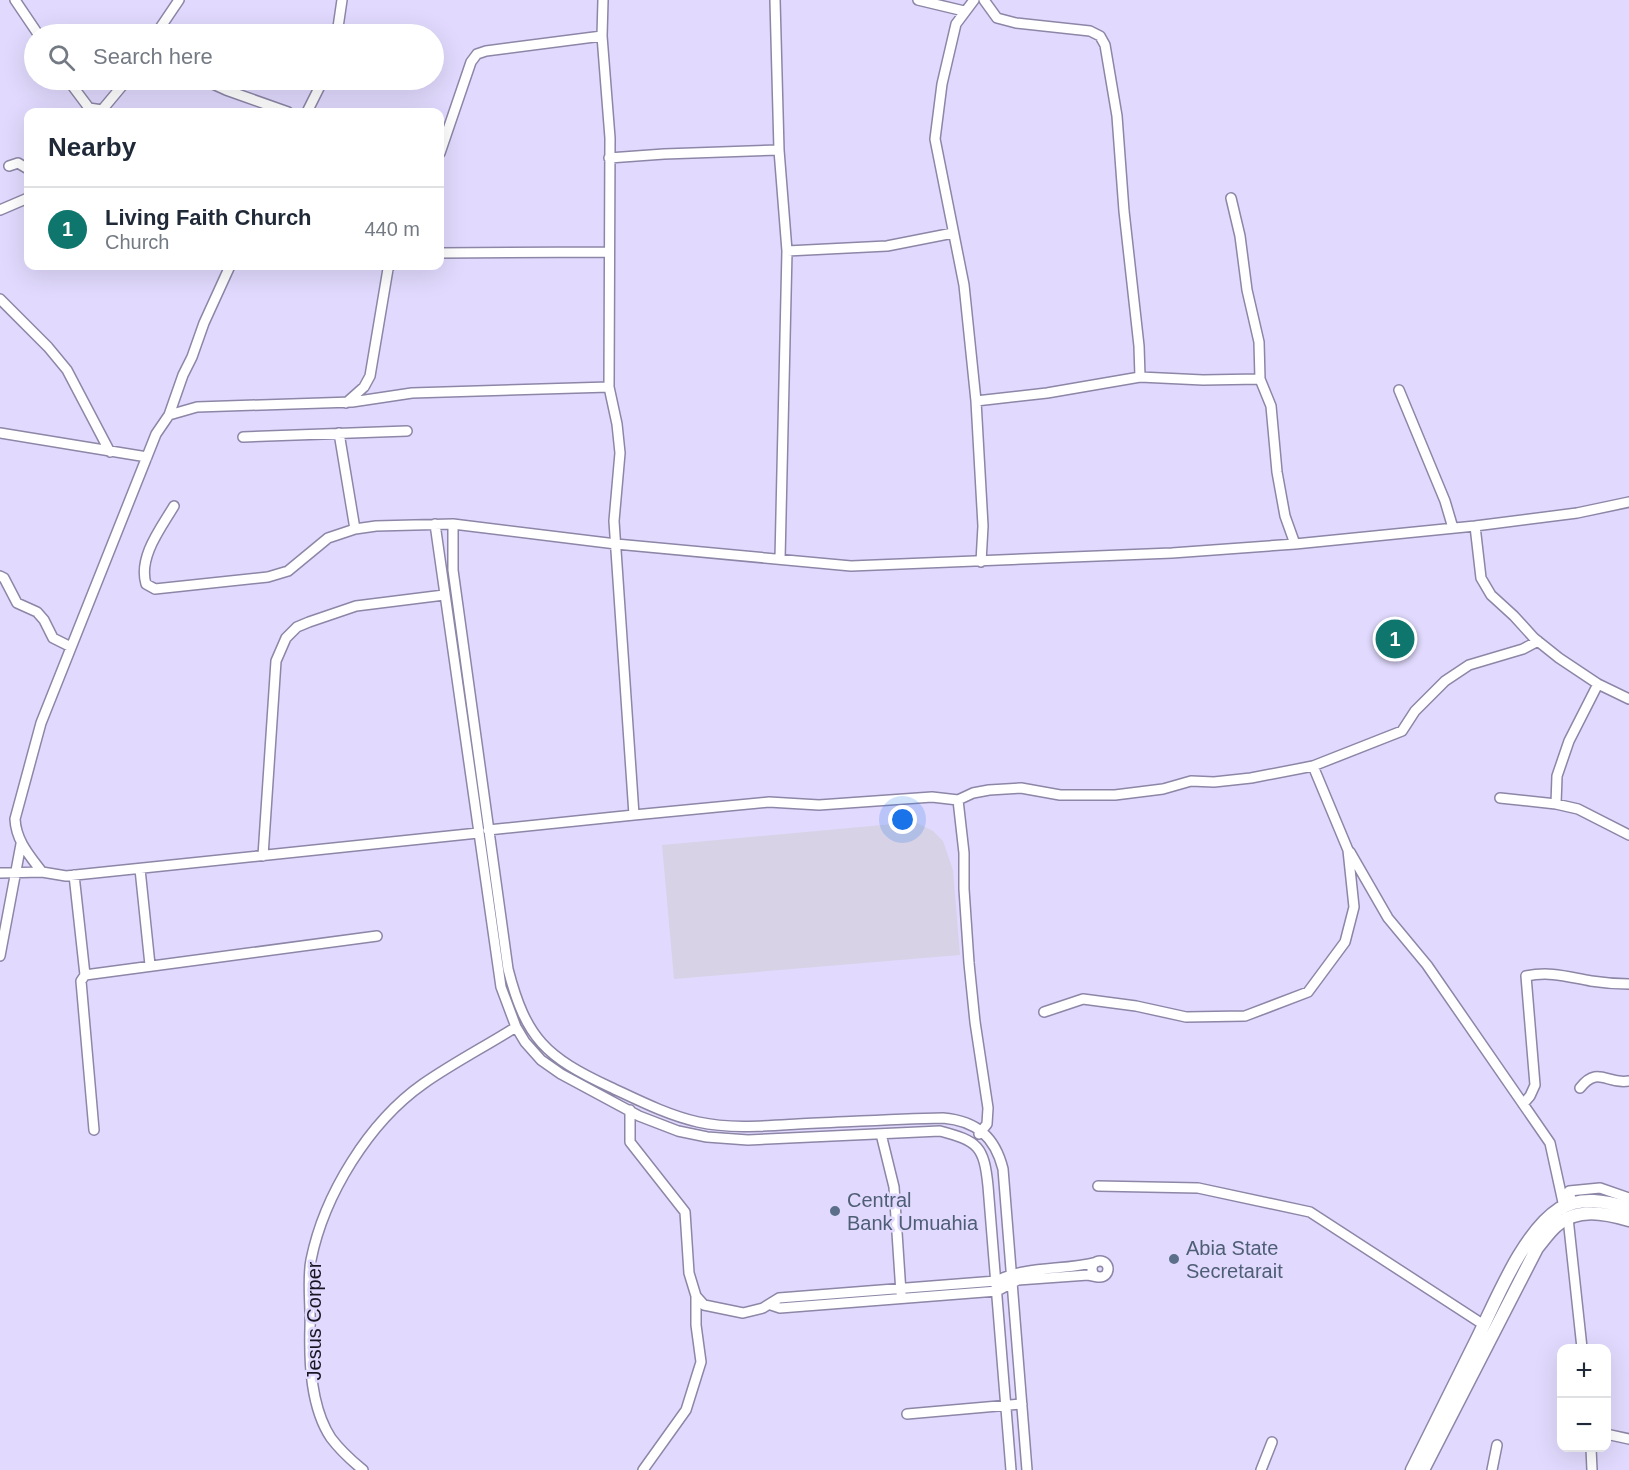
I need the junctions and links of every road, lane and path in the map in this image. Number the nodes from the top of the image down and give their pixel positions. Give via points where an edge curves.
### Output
1 (15, 0) edge
2 (179, 0) edge
3 (342, 0) edge
4 (603, 0) edge
5 (775, 0) edge
6 (918, 0) edge
7 (974, 0) edge
8 (984, 0) edge
9 (964, 11) junction
10 (31, 24) edge
11 (163, 24) edge
12 (338, 24) edge
13 (602, 36) junction
14 (75, 90) edge
15 (119, 90) edge
16 (227, 90) edge
17 (317, 90) edge
18 (88, 108) edge
19 (104, 108) edge
20 (276, 108) edge
21 (309, 108) edge
22 (444, 141) edge
23 (779, 150) junction
24 (609, 158) junction
25 (9, 166) dead end
26 (24, 167) edge
27 (1231, 198) dead end
28 (24, 200) edge
29 (0, 210) edge
30 (953, 233) junction
31 (787, 251) junction
32 (609, 252) junction
33 (444, 253) edge
34 (228, 270) edge
35 (388, 270) edge
36 (0, 299) edge
37 (1140, 377) junction
38 (1260, 379) junction
39 (609, 387) junction
40 (1399, 390) dead end
41 (976, 401) junction
42 (346, 403) junction
43 (169, 415) junction
44 (407, 431) dead end
45 (0, 433) edge
46 (339, 433) junction
47 (243, 437) dead end
48 (110, 452) junction
49 (147, 457) junction
50 (1629, 502) edge
51 (174, 506) dead end
52 (435, 524) junction
53 (453, 524) junction
54 (1475, 526) junction
55 (1453, 528) junction
56 (355, 529) junction
57 (616, 544) junction
58 (1295, 544) junction
59 (780, 559) junction
60 (981, 562) junction
61 (0, 576) edge
62 (444, 595) junction
63 (1538, 641) junction
64 (71, 647) junction
65 (468, 678) junction
66 (456, 680) junction
67 (1598, 684) junction
68 (1629, 699) edge
69 (1313, 766) junction
70 (1500, 798) dead end
71 (958, 800) junction
72 (1556, 804) junction
73 (634, 815) junction
74 (488, 830) junction
75 (478, 833) junction
76 (1629, 835) edge
77 (21, 844) junction
78 (1348, 850) junction
79 (263, 856) junction
80 (140, 869) junction
81 (42, 872) junction
82 (0, 873) edge
83 (16, 873) junction
84 (74, 875) junction
85 (501, 918) junction
86 (490, 920) junction
87 (377, 936) dead end
88 (0, 956) edge
89 (150, 965) junction
90 (85, 975) junction
91 (1629, 984) edge
92 (1044, 1012) dead end
93 (516, 1027) junction
94 (1629, 1081) edge
95 (1580, 1088) dead end
96 (1523, 1104) junction
97 (630, 1110) junction
98 (94, 1130) dead end
99 (981, 1131) junction
100 (881, 1134) junction
101 (972, 1143) junction
102 (1098, 1186) dead end
103 (1629, 1198) edge
104 (1629, 1208) edge
105 (1568, 1210) junction
106 (1629, 1220) edge
107 (1012, 1278) junction
108 (996, 1281) junction
109 (997, 1291) junction
110 (901, 1293) junction
111 (696, 1296) junction
112 (1484, 1324) junction
113 (1582, 1344) edge
114 (1022, 1404) junction
115 (1006, 1406) junction
116 (907, 1414) dead end
117 (1611, 1435) edge
118 (1629, 1439) edge
119 (1272, 1442) dead end
120 (1497, 1445) dead end
121 (1591, 1452) edge
122 (363, 1470) edge
123 (643, 1470) edge
124 (1011, 1470) edge
125 (1027, 1470) edge
126 (1261, 1470) edge
127 (1412, 1470) edge
128 (1424, 1470) edge
129 (1492, 1470) edge
130 (1592, 1470) edge

1 - 10 street
2 - 11 street
3 - 12 street
4 - 13 street
5 - 23 street
6 - 9 street
7 - 9 street
8 - 37 street via 997,18 1090,31 1100,36 1105,45 1117,116
9 - 30 street via 956,24 942,84 935,139
13 - 22 street via 477,54
13 - 24 street
14 - 18 street
15 - 19 street
16 - 20 street
17 - 21 street
23 - 24 street
23 - 31 street
24 - 32 street
25 - 26 street
27 - 38 street via 1258,342
28 - 29 street
30 - 31 street via 887,246
30 - 41 street via 964,285
31 - 59 street
32 - 33 street
32 - 39 street
34 - 43 street
35 - 42 street via 370,376
36 - 48 street via 67,370
37 - 38 street
37 - 41 street
38 - 58 street via 1271,406 1277,472
39 - 42 street via 412,393
39 - 57 street via 620,453 614,521
40 - 55 street
41 - 60 street via 983,526
42 - 43 street via 197,407
43 - 49 street
44 - 46 street
45 - 48 street
46 - 47 street
46 - 56 street
48 - 49 street
49 - 64 street
50 - 54 street
51 - 56 street via 150,548 143,575 146,584 155,589 268,577 288,571 328,538
52 - 53 street
52 - 56 street
52 - 62 street
53 - 57 street
53 - 65 street via 453,570
54 - 55 street
54 - 63 street via 1484,585
55 - 58 street
57 - 59 street
57 - 73 street
58 - 60 street
59 - 60 street via 851,566
61 - 64 street via 17,603 37,612 53,638
62 - 66 street
62 - 79 street via 356,606 297,627 286,638 276,661
63 - 67 street
63 - 69 street via 1469,665 1445,681 1415,711 1402,731
64 - 77 street via 41,723 15,819
65 - 66 street
65 - 74 street
66 - 75 street
67 - 68 street
67 - 72 street via 1569,741 1557,776
69 - 71 street via 1115,795 1060,795 1021,788 973,793
69 - 78 street
70 - 72 street
71 - 73 street via 932,797 819,805 769,802
71 - 99 street via 969,963 988,1108 987,1124
72 - 76 street via 1578,808
73 - 74 street
74 - 85 street
75 - 79 street
75 - 86 street
77 - 81 street
77 - 83 street
78 - 92 street via 1354,907 1345,942 1308,992 1245,1016 1185,1017 1083,999
78 - 96 street via 1388,918 1427,965
79 - 80 street
80 - 84 street
80 - 89 street
81 - 83 street
81 - 84 street
82 - 83 street
83 - 88 street
84 - 90 street
85 - 86 street
85 - 99 street via 513,988 535,1036 567,1066 645,1103 675,1116 728,1126 943,1118 960,1119
86 - 93 street via 501,987
87 - 89 street
89 - 90 street
90 - 98 street via 81,981
91 - 96 street via 1560,975 1526,976 1535,1085
93 - 97 street via 541,1060
93 - 122 street, Jesus Corper via 422,1084 390,1114 352,1161 329,1204 311,1262 309,1346 314,1389 331,1438
94 - 95 street via 1593,1077
96 - 105 street via 1550,1143
97 - 100 street via 678,1131 707,1137 748,1140
97 - 111 street via 630,1142 685,1212 689,1273
99 - 101 street
99 - 107 street via 998,1152 1003,1169
100 - 101 street via 940,1131
100 - 110 street via 894,1187
101 - 108 street via 986,1161
102 - 112 street via 1198,1188 1310,1212
103 - 105 street via 1600,1188 1569,1191
104 - 105 street via 1597,1201
105 - 106 street via 1575,1215 1609,1214
105 - 112 street via 1539,1226 1527,1242
105 - 113 street
105 - 128 street via 1537,1248
107 - 107 street via 1098,1277 1105,1276 1108,1269 1105,1262 1096,1262
107 - 108 street
107 - 109 street
107 - 114 street
108 - 109 street
108 - 110 street
109 - 110 street
109 - 115 street
110 - 111 street via 779,1298 771,1305 743,1314 704,1305
111 - 123 street via 701,1362 686,1410
112 - 127 street
114 - 115 street
114 - 125 street
115 - 116 street
115 - 124 street
117 - 118 street
119 - 126 street
120 - 129 street
121 - 130 street

